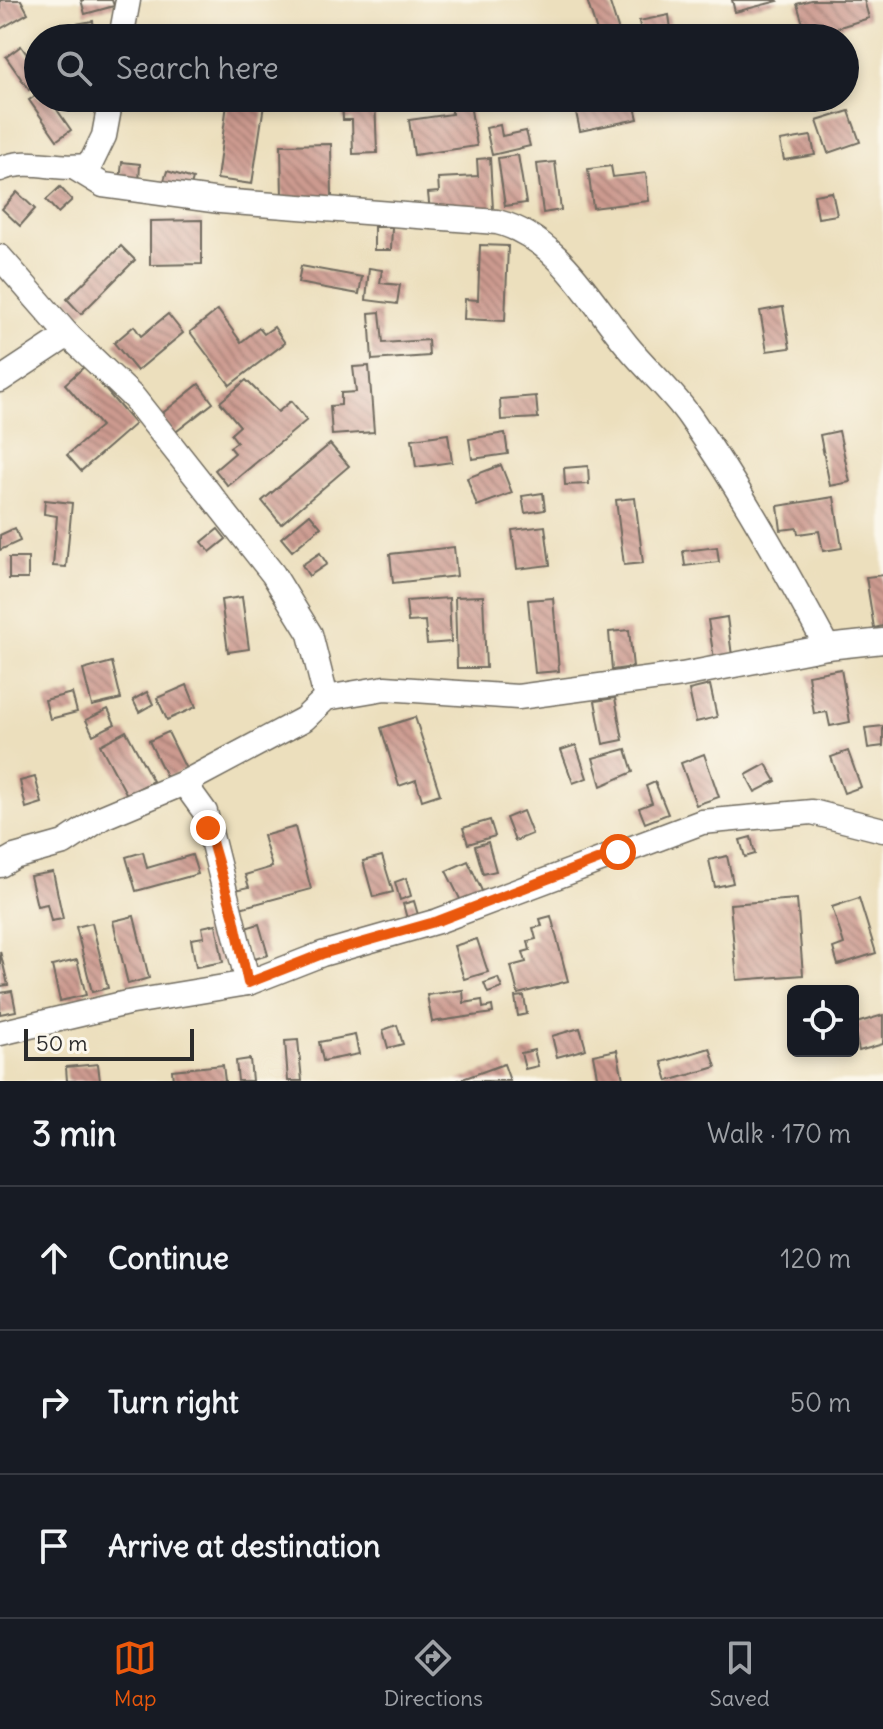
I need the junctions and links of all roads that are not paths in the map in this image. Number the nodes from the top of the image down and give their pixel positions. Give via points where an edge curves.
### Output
1 (128, 0) edge
2 (124, 24) edge
3 (108, 112) edge
4 (75, 168) junction
5 (0, 169) edge
6 (0, 257) edge
7 (68, 335) junction
8 (0, 380) edge
9 (883, 641) edge
10 (827, 647) junction
11 (326, 698) junction
12 (184, 783) junction
13 (883, 830) edge
14 (0, 865) edge
15 (248, 983) junction
16 (0, 1033) edge

1 - 2 street
3 - 4 street via 97,156 90,165
4 - 5 street via 20,161
4 - 10 street via 103,185 220,201 520,228 571,273 689,416
6 - 7 street
7 - 8 street
7 - 11 street via 134,398 273,574 310,634
9 - 10 street
10 - 11 street via 682,675 518,697 385,688
11 - 12 street via 304,719
12 - 14 street via 103,817 64,843
12 - 15 street via 205,812
13 - 15 street via 812,812 702,822 438,921 322,954
15 - 16 street via 127,1003

